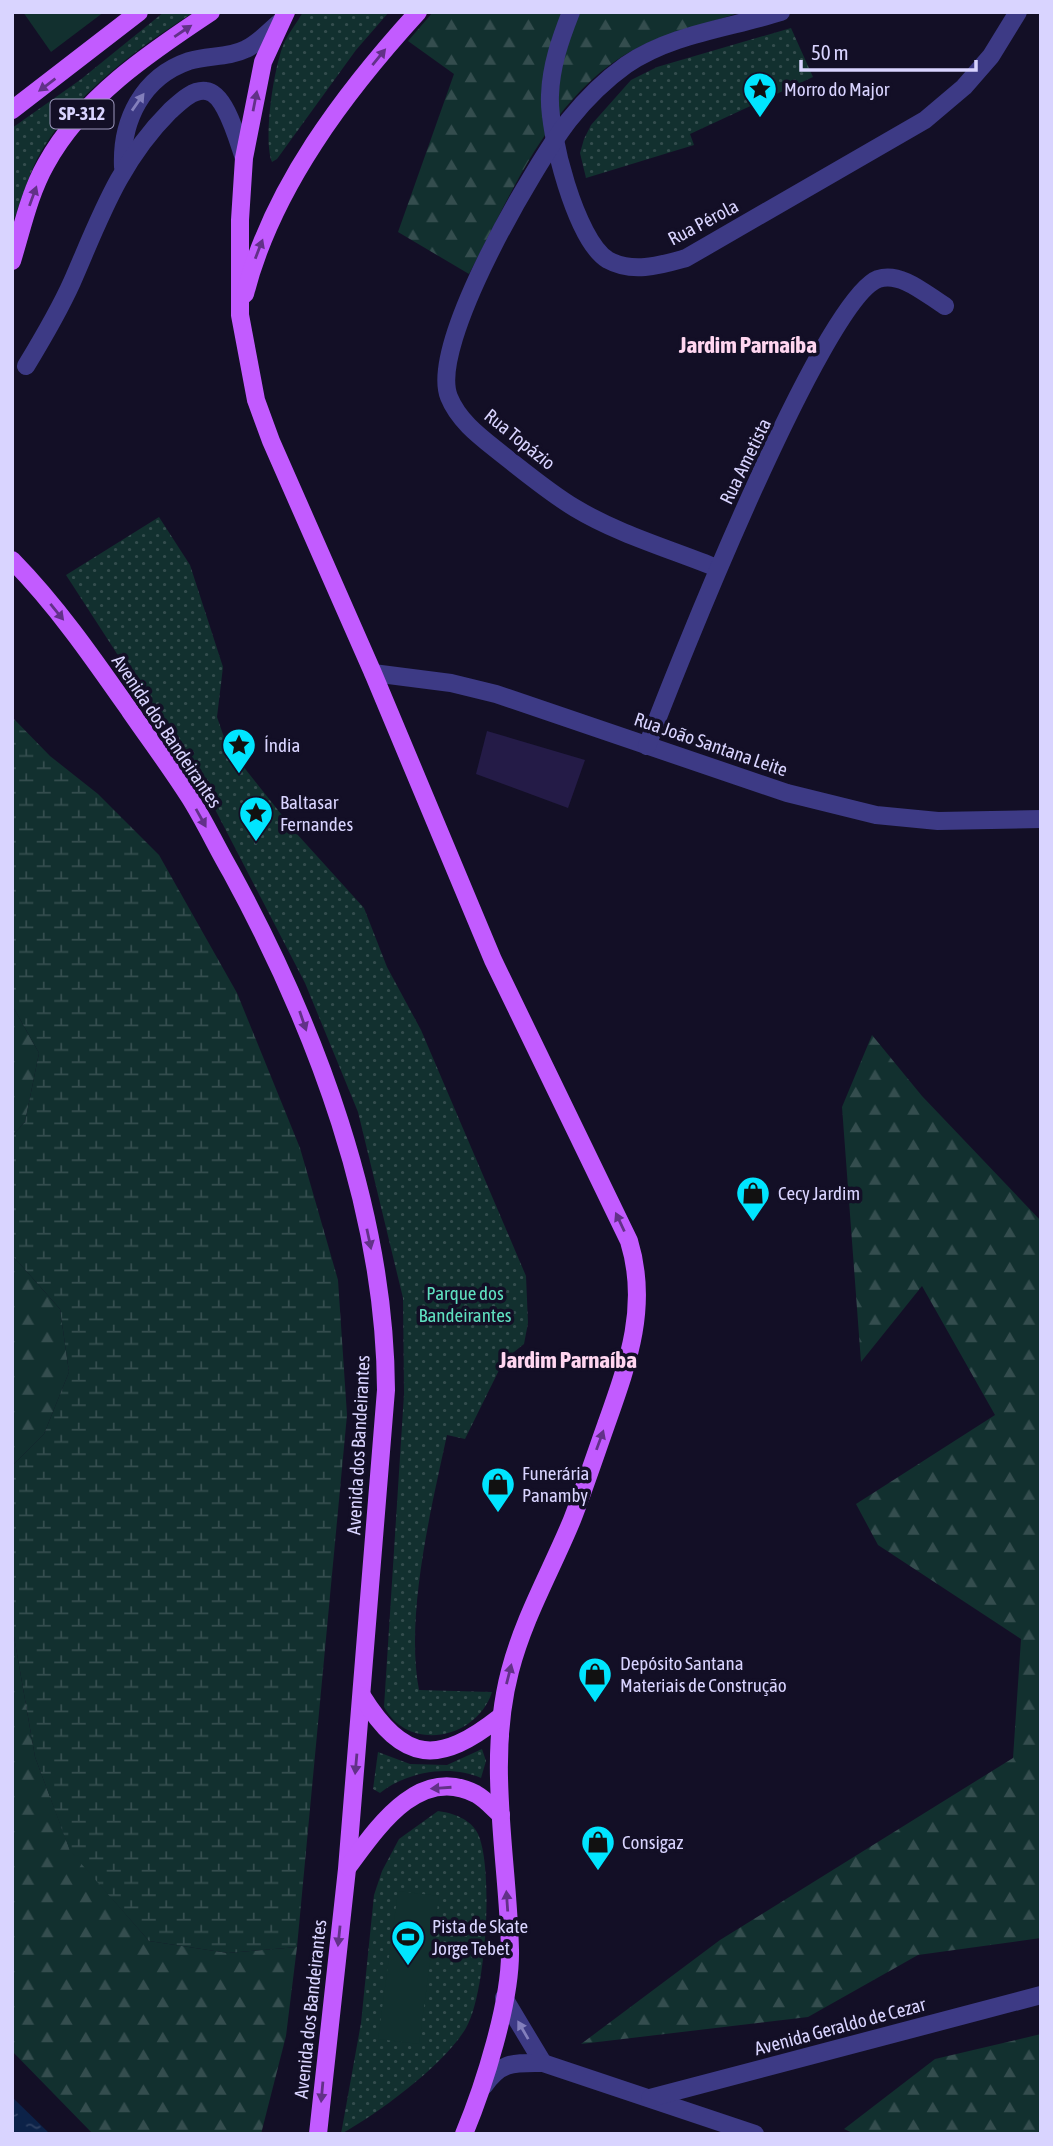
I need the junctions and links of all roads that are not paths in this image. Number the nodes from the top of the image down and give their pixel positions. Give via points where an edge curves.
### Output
1 (139, 12) edge
2 (211, 12) edge
3 (418, 12) edge
4 (571, 12) edge
5 (781, 12) edge
6 (1018, 12) edge
7 (283, 17) edge
8 (12, 110) edge
9 (555, 139) junction
10 (244, 158) junction
11 (123, 167) junction
12 (12, 261) edge
13 (945, 306) dead end
14 (240, 315) junction
15 (26, 366) dead end
16 (12, 560) edge
17 (717, 568) junction
18 (373, 673) junction
19 (647, 746) junction
20 (1041, 819) edge
21 (362, 1696) junction
22 (500, 1717) junction
23 (501, 1815) junction
24 (347, 1869) junction
25 (1041, 1995) edge
26 (504, 1997) junction
27 (543, 2063) junction
28 (484, 2086) junction
29 (650, 2098) junction
30 (318, 2134) edge
31 (464, 2134) edge
32 (755, 2134) edge

1 -> 8 main road, SP-312
12 -> 2 main road, SP-312 via 45,165 84,112 118,80
14 -> 3 main road via 258,251 289,188 359,81
4 - 9 street, Rua Pérola via 552,72
5 - 9 street via 649,51 609,79
6 - 9 street, Rua Pérola via 982,67 925,120 686,258 654,267 618,264 591,245
10 -> 7 main road via 263,62
11 -> 7 street via 125,126 150,86 188,62 248,48
9 - 17 street, Rua Topázio via 523,191 460,319 446,376 448,395 477,434 576,509
10 - 11 street via 227,113 214,94 206,91 177,104
10 - 14 main road
11 - 15 street via 67,292
13 - 17 street, Rua Ametista via 891,278 865,287 850,304 804,386
14 - 18 main road via 256,400 271,441
16 -> 21 main road, Avenida dos Bandeirantes via 81,641 191,799 298,1006 360,1192 377,1272 386,1351
17 - 19 street, Rua Ametista
18 - 19 street, Rua João Santana Leite via 496,694
22 -> 18 main road via 530,1608 572,1520 624,1375 635,1334 637,1267 629,1241 493,960
19 - 20 street, Rua João Santana Leite via 787,793 876,815 938,821
21 - 22 main road via 381,1727 397,1740 429,1750 464,1742
21 -> 24 main road, Avenida dos Bandeirantes
22 - 23 main road
23 -> 24 main road via 477,1795 460,1788 440,1786 421,1791 387,1818
26 -> 23 main road via 510,1951
24 -> 30 main road, Avenida dos Bandeirantes
25 - 29 street, Avenida Geraldo de Cezar
27 -> 26 street
26 - 28 main road
27 - 28 street via 505,2065 495,2070
27 - 29 street
28 - 31 main road
29 - 32 street

